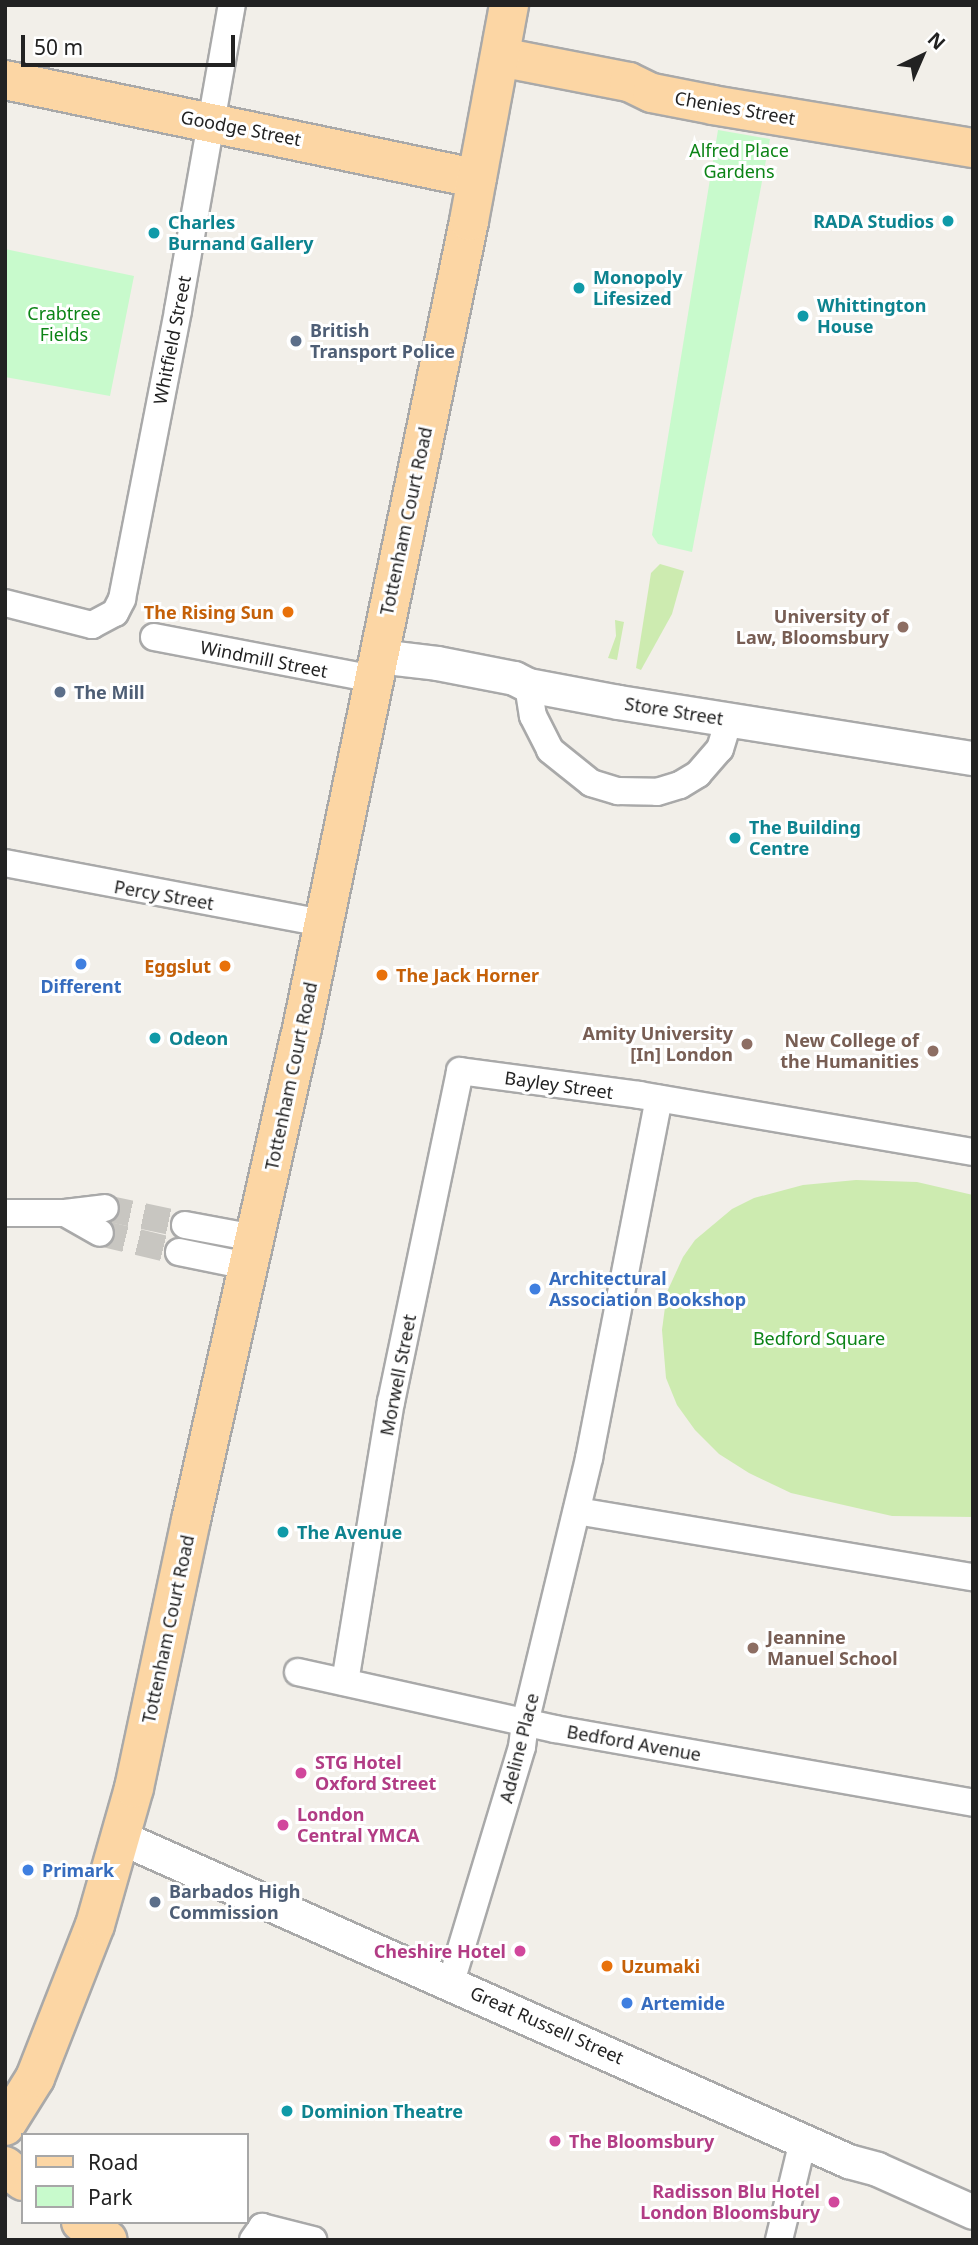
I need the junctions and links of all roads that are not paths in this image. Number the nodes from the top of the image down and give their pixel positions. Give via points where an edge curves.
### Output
1 (232, 5) edge
2 (509, 5) edge
3 (500, 57) junction
4 (5, 80) edge
5 (212, 123) junction
6 (973, 148) edge
7 (477, 179) junction
8 (5, 603) edge
9 (154, 637) dead end
10 (376, 667) junction
11 (528, 685) junction
12 (729, 720) junction
13 (973, 758) edge
14 (5, 863) edge
15 (324, 923) junction
16 (460, 1071) joint
17 (659, 1099) junction
18 (973, 1153) edge
19 (105, 1208) tunnel mouth
20 (5, 1213) edge
21 (65, 1213) junction
22 (185, 1225) tunnel mouth
23 (100, 1233) tunnel mouth
24 (179, 1252) tunnel mouth
25 (251, 1252) junction
26 (578, 1511) junction
27 (973, 1577) edge
28 (298, 1672) dead end
29 (345, 1682) junction
30 (525, 1723) junction
31 (973, 1803) edge
32 (122, 1838) junction
33 (451, 1982) junction
34 (5, 2126) edge
35 (803, 2141) junction
36 (5, 2166) edge
37 (21, 2179) edge
38 (973, 2212) edge
39 (83, 2224) edge
40 (108, 2240) edge
41 (253, 2240) edge
42 (313, 2240) edge
43 (779, 2240) edge

1 - 5 street, Whitfield Street
2 - 3 main road, Tottenham Court Road
3 - 6 main road, Chenies Street via 629,82 652,93 713,105
3 - 7 main road, Tottenham Court Road
4 - 5 main road, Goodge Street
5 - 7 main road, Goodge Street
5 - 8 street, Whitfield Street via 122,599 115,613 92,625
7 - 10 main road, Tottenham Court Road
9 - 10 street, Windmill Street
10 - 11 street, Store Street via 437,663 514,678
10 - 15 main road, Tottenham Court Road
11 - 12 street, Store Street
11 - 12 street via 533,716 550,750 591,783 618,791 657,792 698,774 720,750
12 - 13 street, Store Street
14 - 15 street, Percy Street
15 - 25 main road, Tottenham Court Road
16 - 17 street, Bayley Street
16 - 29 street, Morwell Street via 391,1402
17 - 18 street
17 - 26 street
19 - 21 street
20 - 21 street
21 - 23 street
22 - 25 street
24 - 25 street
25 - 32 main road, Tottenham Court Road
26 - 27 street
26 - 30 street, Adeline Place
28 - 29 street, Bedford Avenue
29 - 30 street, Bedford Avenue
30 - 31 street, Bedford Avenue
30 - 33 street, Adeline Place
32 - 33 street, Great Russell Street
32 - 34 main road, Tottenham Court Road via 95,1925 35,2078
33 - 35 street, Great Russell Street
35 - 38 street, Great Russell Street
35 - 43 street
36 - 37 main road
39 - 40 main road
41 - 42 street via 262,2227

